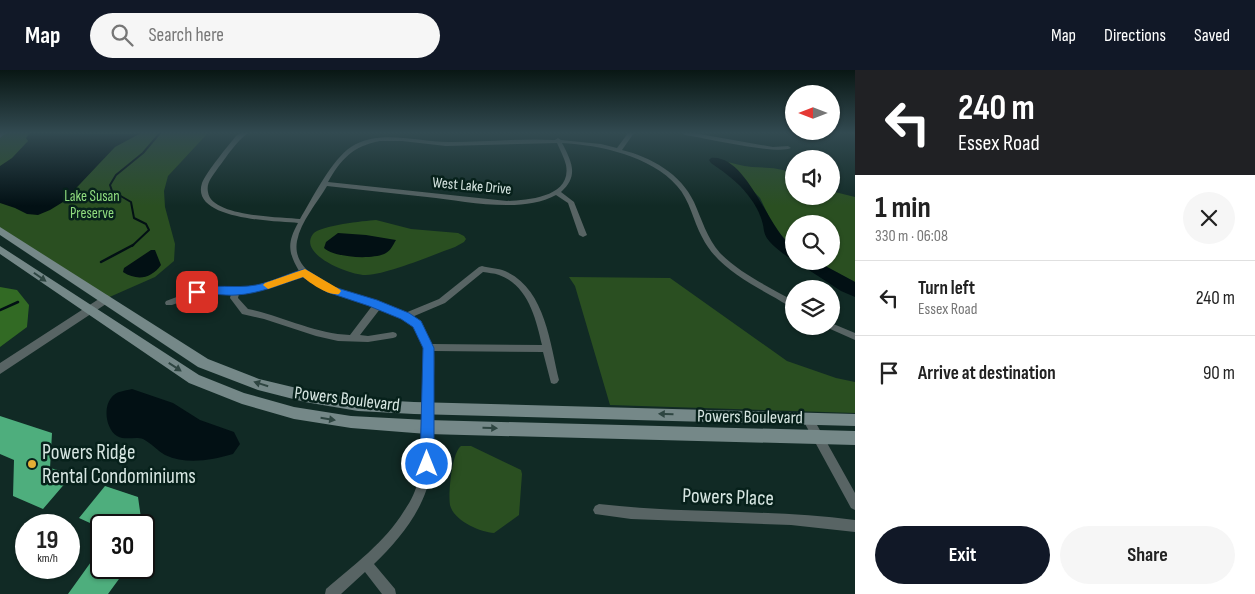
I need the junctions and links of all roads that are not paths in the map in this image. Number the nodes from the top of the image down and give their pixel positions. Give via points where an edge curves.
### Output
1 (223, 157) edge
2 (343, 157) edge
3 (566, 157) edge
4 (637, 157) edge
5 (326, 184) junction
6 (557, 192) junction
7 (302, 221) junction
8 (0, 230) edge
9 (583, 235) dead end
10 (0, 249) edge
11 (305, 272) junction
12 (234, 292) junction
13 (105, 299) junction
14 (785, 299) edge
15 (169, 303) dead end
16 (378, 305) junction
17 (89, 310) junction
18 (405, 316) junction
19 (840, 330) edge
20 (393, 335) dead end
21 (855, 337) edge
22 (353, 338) junction
23 (429, 348) junction
24 (546, 349) junction
25 (0, 369) edge
26 (554, 380) dead end
27 (428, 408) junction
28 (808, 419) junction
29 (855, 420) edge
30 (427, 427) junction
31 (819, 437) junction
32 (855, 438) edge
33 (855, 504) edge
34 (599, 510) dead end
35 (855, 526) edge
36 (366, 563) junction
37 (331, 594) edge
38 (390, 594) edge

1 - 7 street via 206,181 205,196 211,204 224,211 244,215
2 - 5 street
3 - 6 street via 570,175
4 - 14 street via 669,175 684,189 716,253 729,265
5 - 6 street, West Lake Drive via 513,203
5 - 7 street
6 - 9 street via 571,202
7 - 11 street via 294,239 293,252
8 - 13 main road, Powers Boulevard
10 -> 17 main road, Powers Boulevard
11 - 12 street via 259,288
11 - 16 street via 330,290
12 - 15 street via 206,289
12 - 22 street via 234,298 245,312 316,334
13 - 17 street
27 -> 13 main road, Powers Boulevard via 358,405 258,384 203,363
16 - 18 street
16 - 22 street
17 - 25 street
17 -> 30 main road, Powers Boulevard via 194,379 242,398 294,413 342,421
18 - 23 street via 417,324
18 - 24 street via 442,301 482,269 496,269 520,282 530,297 539,315
19 - 21 street
20 - 22 street
23 - 24 street
23 - 27 street
24 - 26 street
28 -> 27 main road, Powers Boulevard
27 - 30 street
28 - 29 main road, Powers Boulevard
28 - 31 street
30 -> 31 main road, Powers Boulevard
30 - 36 street via 427,464 417,501 402,525
31 - 32 main road, Powers Boulevard
31 - 33 street
34 - 35 street, Powers Place via 626,514 786,518
36 - 37 street
36 - 38 street

